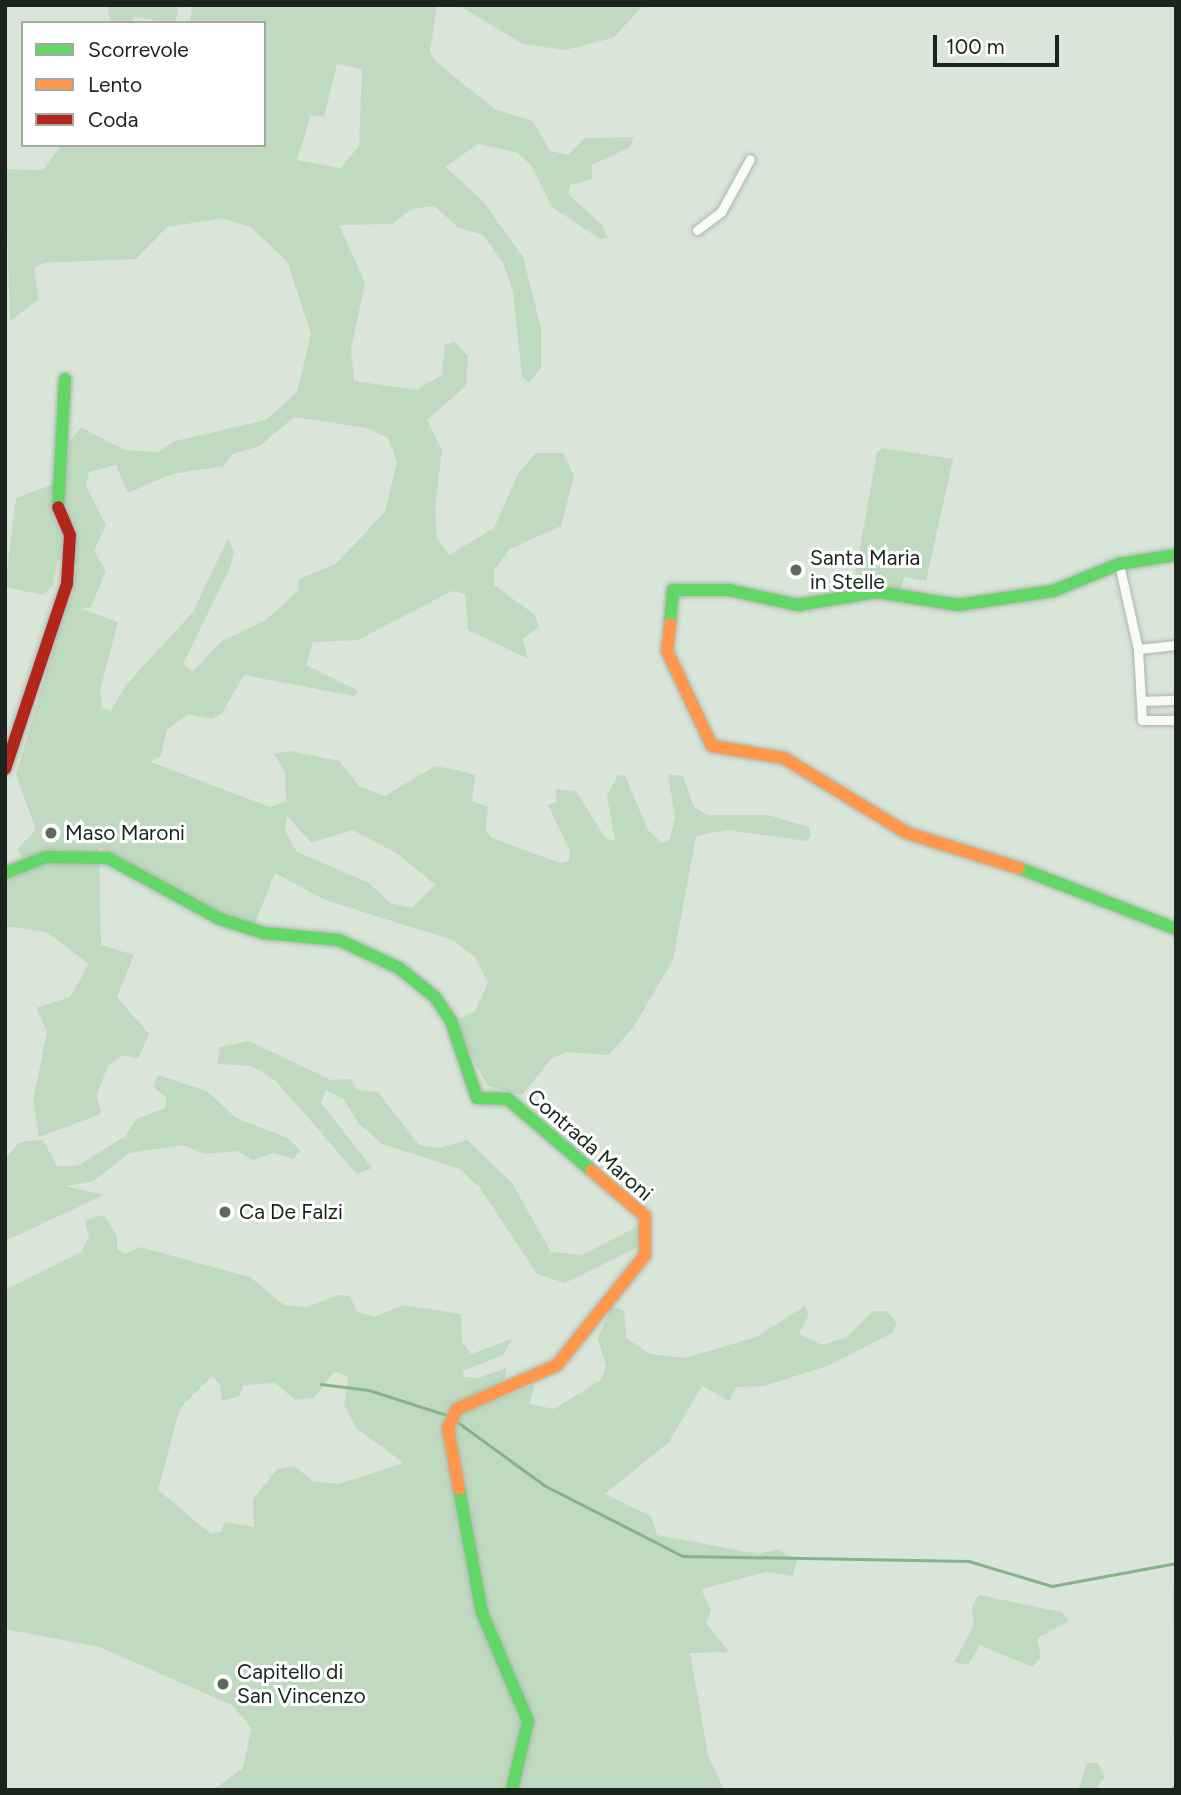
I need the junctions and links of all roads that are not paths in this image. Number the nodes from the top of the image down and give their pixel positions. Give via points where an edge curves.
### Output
1 (750, 159) dead end
2 (696, 230) dead end
3 (65, 379) dead end
4 (1176, 555) edge
5 (1119, 564) junction
6 (1176, 645) edge
7 (1138, 649) junction
8 (1176, 700) edge
9 (1141, 701) junction
10 (1176, 720) edge
11 (5, 769) edge
12 (5, 873) edge
13 (1176, 929) edge
14 (512, 1790) edge

1 - 2 street via 721,212
3 - 11 street via 57,504 70,535 67,584
4 - 5 street
5 - 7 street
5 - 13 street via 1053,591 958,605 877,592 815,606 673,590 667,651 712,746 784,758 899,827
6 - 7 street
7 - 9 street
8 - 9 street
9 - 10 street via 1142,720
12 - 14 street, Contrada Maroni via 46,858 108,858 220,919 264,933 340,940 398,968 435,997 451,1021 477,1098 508,1099 645,1216 645,1255 581,1342 546,1371 457,1409 448,1428 482,1613 528,1721

